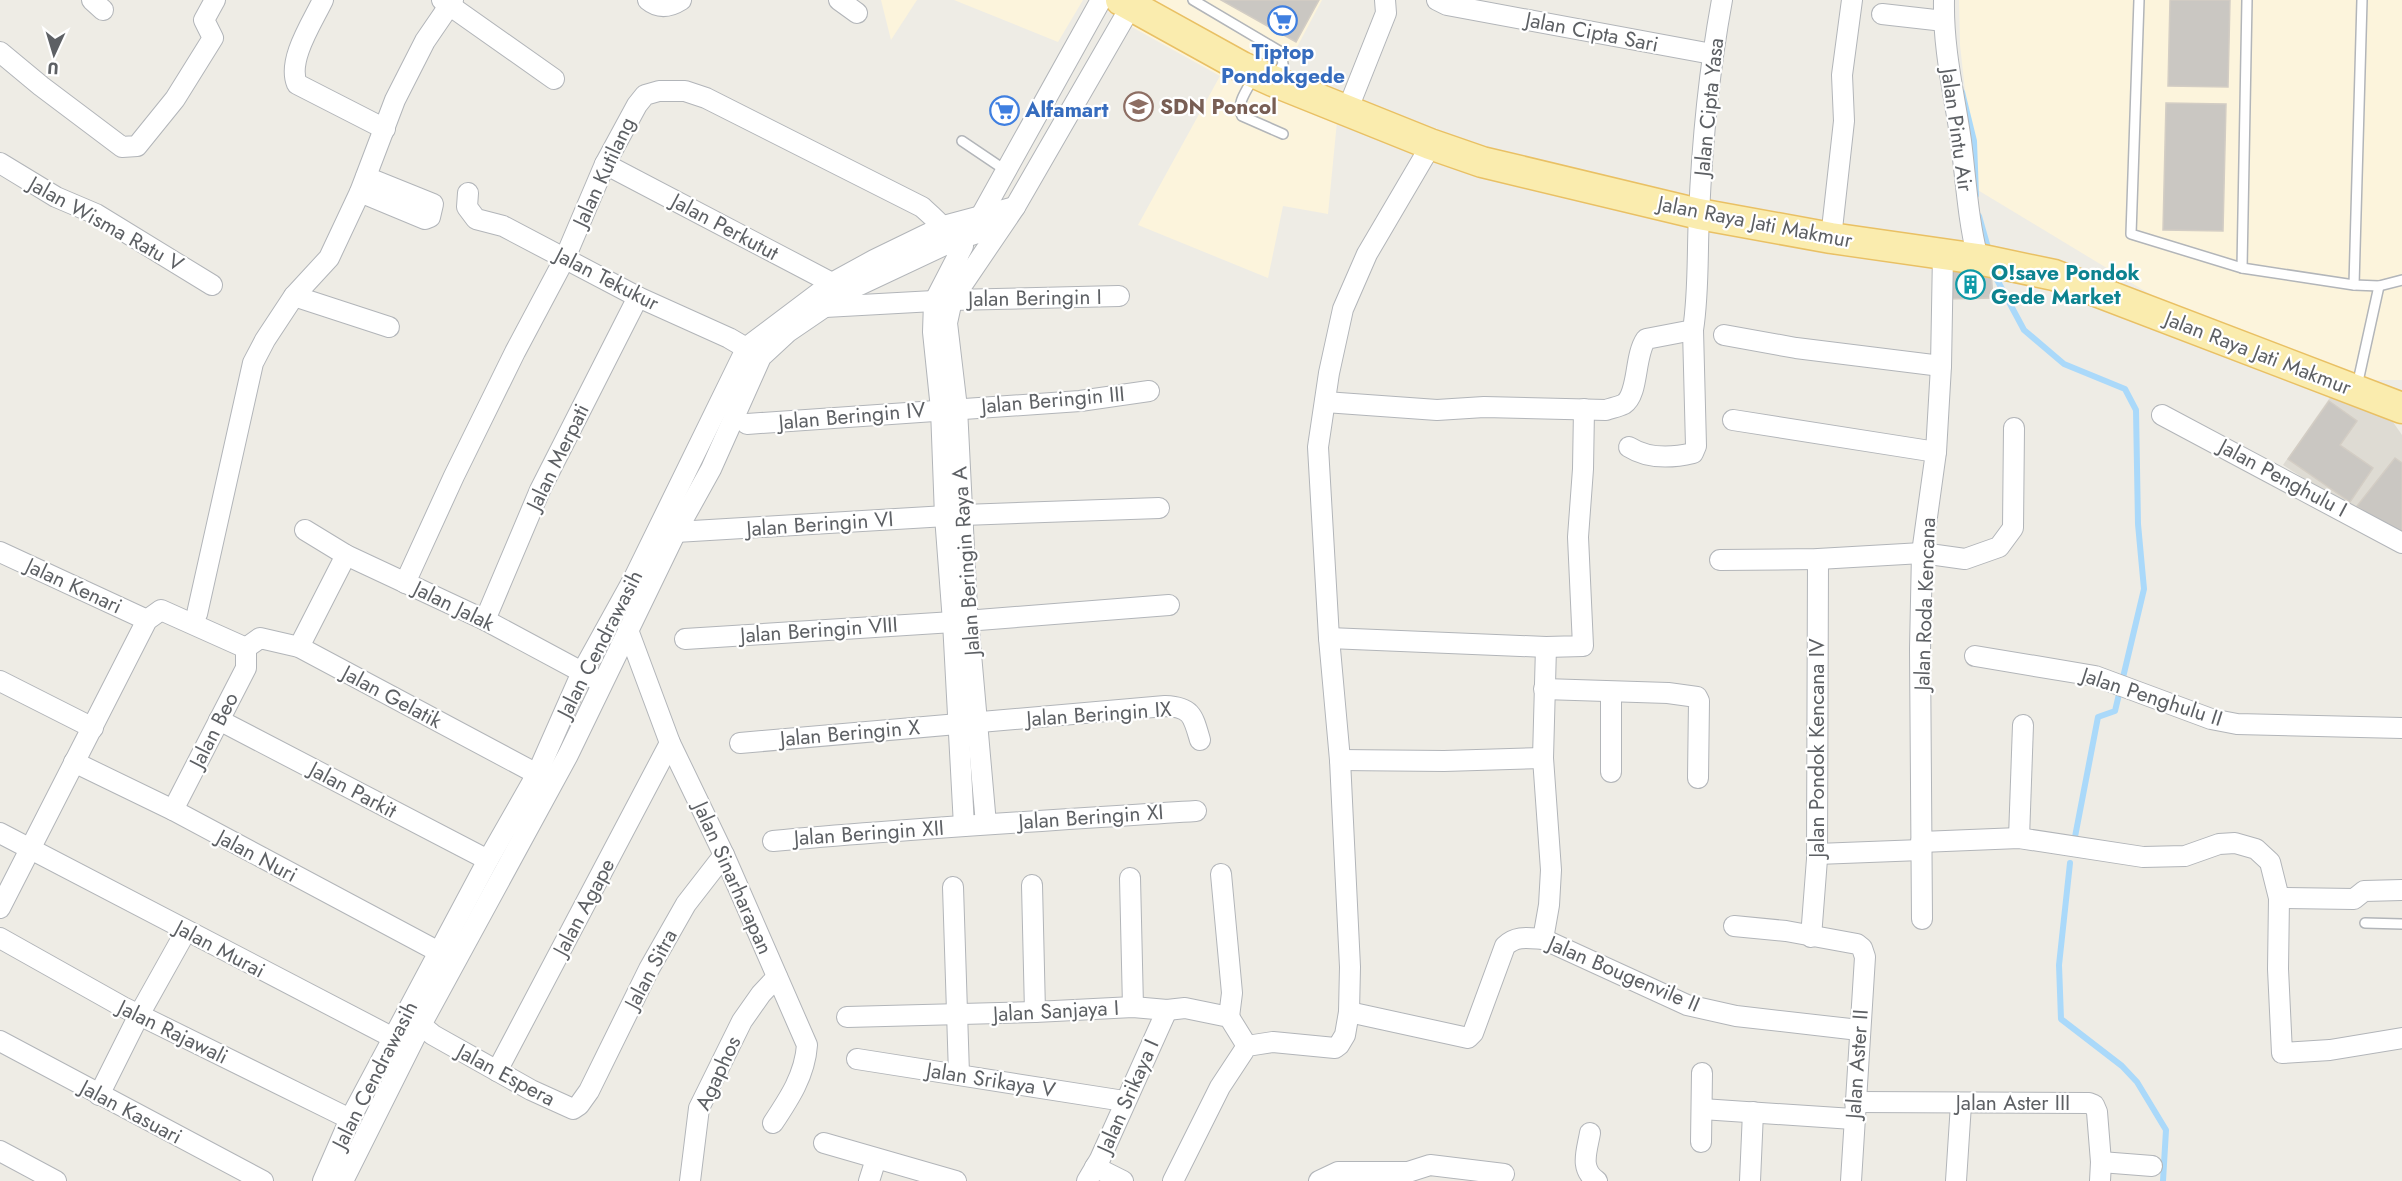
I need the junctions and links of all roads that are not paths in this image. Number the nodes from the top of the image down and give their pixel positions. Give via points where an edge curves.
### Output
1 (215, 0) edge
2 (323, 0) edge
3 (648, 0) edge
4 (681, 0) edge
5 (839, 0) edge
6 (1101, 0) edge
7 (1193, 0) edge
8 (1385, 0) edge
9 (1437, 0) edge
10 (1722, 0) edge
11 (1852, 0) edge
12 (1944, 0) edge
13 (2139, 0) edge
14 (2247, 0) edge
15 (2362, 0) edge
16 (448, 2) edge
17 (1126, 3) edge
18 (857, 13) dead end
19 (1882, 14) dead end
20 (1944, 21) junction
21 (0, 51) edge
22 (1712, 54) junction
23 (1265, 77) junction
24 (554, 79) dead end
25 (1347, 111) junction
26 (385, 129) junction
27 (1283, 134) dead end
28 (962, 141) dead end
29 (1430, 144) junction
30 (0, 163) edge
31 (605, 164) junction
32 (1005, 170) junction
33 (468, 193) dead end
34 (1015, 207) junction
35 (982, 214) junction
36 (1699, 214) junction
37 (1002, 225) junction
38 (1831, 238) junction
39 (956, 240) junction
40 (1943, 254) junction
41 (565, 258) junction
42 (1978, 259) junction
43 (2242, 268) junction
44 (2402, 280) edge
45 (212, 285) dead end
46 (2354, 285) junction
47 (2379, 286) junction
48 (836, 289) junction
49 (294, 296) junction
50 (1119, 296) dead end
51 (638, 297) junction
52 (943, 301) junction
53 (820, 308) junction
54 (389, 327) dead end
55 (1693, 330) junction
56 (1724, 335) dead end
57 (754, 352) junction
58 (1941, 366) junction
59 (1149, 391) dead end
60 (2356, 391) junction
61 (1324, 402) junction
62 (949, 408) junction
63 (2402, 408) edge
64 (1584, 409) junction
65 (2162, 415) dead end
66 (1733, 420) dead end
67 (747, 424) dead end
68 (2014, 428) dead end
69 (1629, 447) dead end
70 (1936, 452) junction
71 (1159, 508) dead end
72 (954, 515) junction
73 (305, 530) dead end
74 (676, 532) junction
75 (0, 542) edge
76 (2402, 543) edge
77 (0, 552) edge
78 (1922, 553) junction
79 (346, 555) junction
80 (1818, 559) junction
81 (1720, 560) dead end
82 (405, 582) junction
83 (1169, 605) dead end
84 (128, 611) junction
85 (615, 612) junction
86 (197, 614) dead end
87 (154, 615) junction
88 (485, 620) junction
89 (961, 621) junction
90 (630, 627) junction
91 (1329, 638) junction
92 (685, 639) dead end
93 (299, 646) junction
94 (1546, 647) junction
95 (246, 648) junction
96 (1975, 656) dead end
97 (582, 672) junction
98 (0, 681) edge
99 (602, 683) junction
100 (1544, 689) junction
101 (1611, 693) junction
102 (219, 720) junction
103 (968, 724) junction
104 (2023, 725) dead end
105 (93, 728) junction
106 (2402, 728) edge
107 (1200, 740) dead end
108 (670, 743) junction
109 (740, 743) dead end
110 (1543, 758) junction
111 (1340, 760) junction
112 (74, 762) junction
113 (1611, 772) dead end
114 (537, 774) junction
115 (1698, 778) dead end
116 (173, 810) junction
117 (1196, 811) dead end
118 (986, 824) junction
119 (964, 826) junction
120 (0, 833) edge
121 (2019, 838) junction
122 (773, 841) dead end
123 (1921, 846) junction
124 (31, 850) junction
125 (1817, 854) junction
126 (724, 855) junction
127 (488, 860) junction
128 (1221, 874) dead end
129 (1130, 878) dead end
130 (1032, 885) dead end
131 (953, 887) dead end
132 (2402, 890) edge
133 (2279, 898) junction
134 (0, 908) edge
135 (1922, 920) dead end
136 (2365, 923) dead end
137 (2402, 924) edge
138 (1734, 926) dead end
139 (186, 931) junction
140 (1811, 937) junction
141 (0, 938) edge
142 (1543, 939) junction
143 (439, 952) junction
144 (777, 977) junction
145 (1133, 1007) junction
146 (1167, 1010) junction
147 (1035, 1012) junction
148 (1348, 1012) junction
149 (139, 1015) junction
150 (958, 1015) junction
151 (848, 1017) dead end
152 (1229, 1017) junction
153 (420, 1025) junction
154 (1859, 1030) junction
155 (2402, 1038) edge
156 (0, 1041) edge
157 (401, 1042) junction
158 (1247, 1046) junction
159 (857, 1059) dead end
160 (497, 1071) junction
161 (1702, 1072) dead end
162 (959, 1074) junction
163 (589, 1091) joint
164 (99, 1095) junction
165 (1125, 1101) junction
166 (1960, 1104) junction
167 (1702, 1109) junction
168 (1854, 1111) junction
169 (1753, 1112) junction
170 (350, 1119) junction
171 (773, 1124) dead end
172 (1590, 1133) dead end
173 (1701, 1142) dead end
174 (824, 1143) dead end
175 (0, 1151) edge
176 (876, 1159) junction
177 (2152, 1167) dead end
178 (2101, 1171) edge
179 (1091, 1174) edge
180 (1420, 1174) edge
181 (1504, 1174) dead end
182 (56, 1181) edge
183 (262, 1181) edge
184 (323, 1181) edge
185 (343, 1181) edge
186 (690, 1181) edge
187 (869, 1181) edge
188 (956, 1181) edge
189 (1124, 1181) edge
190 (1173, 1181) edge
191 (1320, 1181) edge
192 (1597, 1181) edge
193 (1750, 1181) edge
194 (1851, 1181) edge
195 (1956, 1181) edge

1 - 21 street via 204,20 213,38 175,99 137,146 129,148 122,147
2 - 26 street via 294,63 297,84
3 - 4 street via 661,7
5 - 18 street
6 - 32 street
7 - 23 lane via 1281,52 1283,64
8 - 25 street via 1386,13
9 - 22 street, Jalan Cipta Sari
10 - 22 street, Jalan Cipta Yasa
11 - 38 street via 1842,75 1844,121
12 - 20 street, Jalan Pintu Air
13 - 43 lane via 2131,234
14 - 43 lane
15 - 46 lane
16 - 24 street
16 - 26 street via 395,100
17 - 23 main road, Jalan Raya Jati Makmur
17 - 34 street
19 - 20 street
20 - 42 street, Jalan Pintu Air via 1968,216
22 - 36 street, Jalan Cipta Yasa
23 - 25 main road, Jalan Raya Jati Makmur
23 - 27 lane via 1239,107 1239,113
25 - 29 main road, Jalan Raya Jati Makmur
26 - 49 street via 329,258
28 - 32 lane
29 - 36 main road, Jalan Raya Jati Makmur via 1482,162
29 - 61 street via 1367,254 1343,309
30 - 45 street, Jalan Wisma Ratu V via 56,197 96,214
31 - 39 street, Jalan Kutilang via 645,95 685,91 922,207
31 - 41 street, Jalan Kutilang
31 - 48 street, Jalan Perkutut
32 - 35 street
33 - 41 street, Jalan Tekukur via 467,207 476,219 503,226
34 - 35 street, Jalan Cendrawasih
34 - 37 street
35 - 39 street, Jalan Cendrawasih
35 - 39 street
36 - 38 main road, Jalan Raya Jati Makmur
36 - 55 street, Jalan Cipta Yasa
37 - 39 street, Jalan Cendrawasih
37 - 52 street
38 - 40 main road, Jalan Raya Jati Makmur
39 - 48 street, Jalan Cendrawasih
39 - 52 street
40 - 42 main road, Jalan Raya Jati Makmur
40 - 58 street, Jalan Roda Kencana
41 - 51 street, Jalan Tekukur
41 - 82 street, Jalan Kutilang via 515,351
42 - 60 main road, Jalan Raya Jati Makmur via 2054,275
43 - 46 lane
44 - 47 lane
46 - 47 lane
47 - 60 lane
48 - 53 street, Jalan Cendrawasih
48 - 57 street, Jalan Cendrawasih
49 - 54 street
49 - 86 street via 253,363
50 - 52 street, Jalan Beringin I
51 - 57 street, Jalan Tekukur
51 - 88 street, Jalan Merpati via 540,490
52 - 53 street, Jalan Beringin I
52 - 62 street via 933,332
53 - 57 street, Jalan Cendrawasih
55 - 64 street via 1646,339 1640,348 1632,396 1624,404 1606,410
55 - 69 street, Jalan Cipta Yasa via 1693,453 1668,457 1640,454
56 - 58 street
57 - 74 street, Jalan Cendrawasih via 711,469
57 - 85 street, Jalan Cendrawasih
58 - 70 street, Jalan Roda Kencana
59 - 62 street, Jalan Beringin III via 1080,401
60 - 63 main road, Jalan Raya Jati Makmur
61 - 64 street via 1437,410
61 - 91 street via 1317,447
62 - 67 street, Jalan Beringin IV
62 - 72 street
64 - 94 street via 1578,537 1583,646
65 - 76 street, Jalan Penghulu I
66 - 70 street
68 - 78 street via 2013,528 2000,548 1965,559
70 - 78 street, Jalan Roda Kencana
71 - 72 street
72 - 74 street, Jalan Beringin VI
72 - 89 street
73 - 79 street, Jalan Jalak
74 - 90 street, Jalan Cendrawasih
75 - 84 street via 109,588 122,599
77 - 84 street, Jalan Kenari
78 - 80 street
78 - 123 street, Jalan Roda Kencana
79 - 82 street, Jalan Jalak
79 - 93 street
80 - 81 street
80 - 125 street, Jalan Pondok Kencana IV
82 - 88 street, Jalan Jalak
83 - 89 street, Jalan Beringin VIII
84 - 87 street, Jalan Kenari
85 - 90 street
85 - 97 street, Jalan Cendrawasih
87 - 95 street, Jalan Kenari
87 - 105 street
88 - 97 street, Jalan Jalak
89 - 92 street, Jalan Beringin VIII
89 - 103 street
90 - 99 street, Jalan Cendrawasih
90 - 108 street, Jalan Sinarharapan
91 - 94 street
91 - 111 street
93 - 95 street, Jalan Gelatik via 260,638
93 - 114 street, Jalan Gelatik
94 - 100 street
95 - 102 street, Jalan Beo via 246,668
96 - 106 street, Jalan Penghulu II via 2085,674 2211,719 2237,724
97 - 99 street, Jalan Jalak
97 - 114 street, Jalan Cendrawasih
98 - 105 street
99 - 153 street, Jalan Cendrawasih via 568,755
100 - 101 street
100 - 110 street
101 - 113 street
101 - 115 street via 1697,697
102 - 116 street, Jalan Beo
102 - 127 street, Jalan Parkit
103 - 107 street, Jalan Beringin IX via 1178,706 1194,717
103 - 109 street, Jalan Beringin X
103 - 118 street
103 - 119 street
104 - 121 street
105 - 112 street
108 - 126 street, Jalan Sinarharapan
108 - 160 street, Jalan Agape
110 - 111 street
110 - 142 street via 1551,870
111 - 148 street via 1350,967
112 - 116 street, Jalan Nuri
112 - 124 street
114 - 127 street, Jalan Cendrawasih
116 - 143 street, Jalan Nuri
117 - 118 street, Jalan Beringin XI
118 - 119 street, Jalan Beringin XI
119 - 122 street, Jalan Beringin XII
120 - 124 street, Jalan Murai
121 - 123 street
121 - 133 street via 2143,857 2185,856 2219,844 2235,843 2256,849 2270,862
123 - 125 street
123 - 135 street, Jalan Roda Kencana
124 - 134 street
124 - 139 street, Jalan Murai
125 - 140 street, Jalan Pondok Kencana IV
126 - 144 street, Jalan Sinarharapan
126 - 163 street, Jalan Sitra via 686,904
127 - 143 street, Jalan Cendrawasih
128 - 152 street via 1232,993
129 - 145 street
130 - 147 street
131 - 150 street
132 - 133 street via 2364,891 2354,899
133 - 155 street via 2282,1053 2316,1052
136 - 137 lane
138 - 140 street
139 - 149 street
139 - 157 street, Jalan Murai
140 - 154 street, Jalan Aster II via 1863,948
141 - 149 street, Jalan Rajawali
142 - 148 street, Jalan Bougenvile II via 1512,939 1505,946 1468,1038
142 - 154 street, Jalan Bougenvile II via 1687,1005 1736,1016
143 - 157 street, Jalan Cendrawasih
144 - 171 street, Jalan Sinarharapan via 807,1045 806,1061
144 - 186 street, Agaphos via 742,1021 699,1108
145 - 146 street, Jalan Sanjaya I
145 - 147 street, Jalan Sanjaya I
146 - 152 street, Jalan Sanjaya I via 1185,1008
146 - 165 street, Jalan Srikaya I
147 - 150 street, Jalan Sanjaya I
148 - 158 street via 1345,1035 1335,1048 1273,1042
149 - 164 street
149 - 170 street, Jalan Rajawali
150 - 151 street, Jalan Sanjaya I
150 - 162 street
152 - 158 street
153 - 157 street, Jalan Cendrawasih
153 - 160 street, Jalan Espera
154 - 168 street, Jalan Aster II
156 - 164 street, Jalan Kasuari
157 - 170 street, Jalan Cendrawasih
157 - 185 street, Jalan Cendrawasih
158 - 190 street via 1220,1087
159 - 162 street, Jalan Srikaya V
160 - 163 street, Jalan Espera via 573,1108
161 - 167 street
162 - 165 street, Jalan Srikaya V
164 - 183 street, Jalan Kasuari
165 - 179 street, Jalan Srikaya I
166 - 168 street, Jalan Aster III
166 - 178 street, Jalan Aster III via 2094,1105
166 - 195 street
167 - 169 street, Jalan Aster III
167 - 173 street
168 - 169 street, Jalan Aster III
168 - 194 street, Jalan Aster II
169 - 193 street
170 - 184 street, Jalan Cendrawasih
172 - 192 street via 1585,1164 1587,1173
174 - 176 street
175 - 182 street
176 - 187 street
176 - 188 street
177 - 178 street
179 - 189 street
180 - 181 street via 1439,1165
180 - 191 street via 1338,1172

